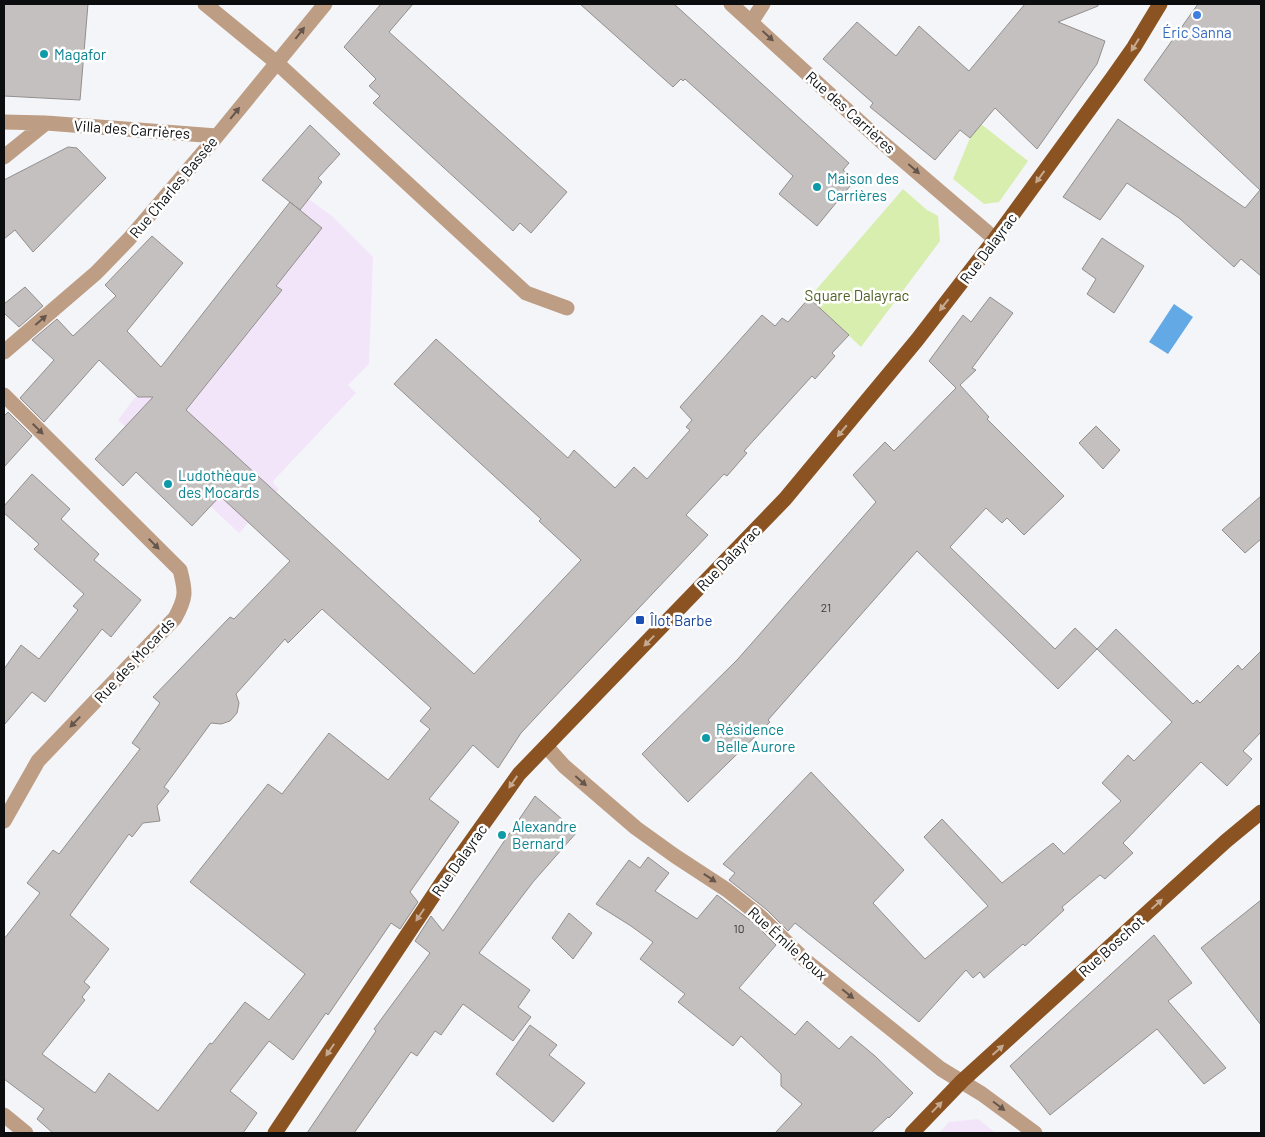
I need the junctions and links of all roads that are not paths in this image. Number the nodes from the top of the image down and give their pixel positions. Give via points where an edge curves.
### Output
1 (205, 4) edge
2 (325, 4) edge
3 (731, 4) edge
4 (763, 4) edge
5 (1160, 4) edge
6 (752, 21) junction
7 (277, 63) junction
8 (4, 122) edge
9 (46, 123) junction
10 (217, 136) junction
11 (4, 157) edge
12 (995, 239) junction
13 (567, 308) dead end
14 (4, 352) edge
15 (4, 395) edge
16 (546, 746) junction
17 (1261, 812) edge
18 (4, 821) edge
19 (962, 1082) junction
20 (4, 1115) edge
21 (26, 1133) edge
22 (275, 1133) edge
23 (912, 1133) edge
24 (1035, 1133) edge

1 - 7 street
7 -> 2 street, Rue Charles Bassée
3 - 6 street, Rue des Carrières
4 - 6 street
5 -> 12 main road, Rue Dalayrac via 1114,77
6 -> 12 street, Rue des Carrières via 883,143
10 -> 7 street, Rue Charles Bassée
7 - 13 street via 526,292
8 - 9 street, Villa des Carrières
9 - 10 street, Villa des Carrières
9 - 11 street
14 -> 10 street, Rue Charles Bassée via 96,273
12 -> 16 main road, Rue Dalayrac via 917,340 785,499
15 -> 18 street, Rue des Mocards via 180,570 184,586 184,602 176,618 38,761
16 -> 19 street, Rue Émile Roux via 564,766 636,828 727,890 761,917 805,960 941,1069
16 -> 22 main road, Rue Dalayrac via 519,774 445,878
19 -> 17 main road, Rue Boschot
23 -> 19 main road, Rue Boschot
19 -> 24 street, Rue Émile Roux
20 - 21 street

